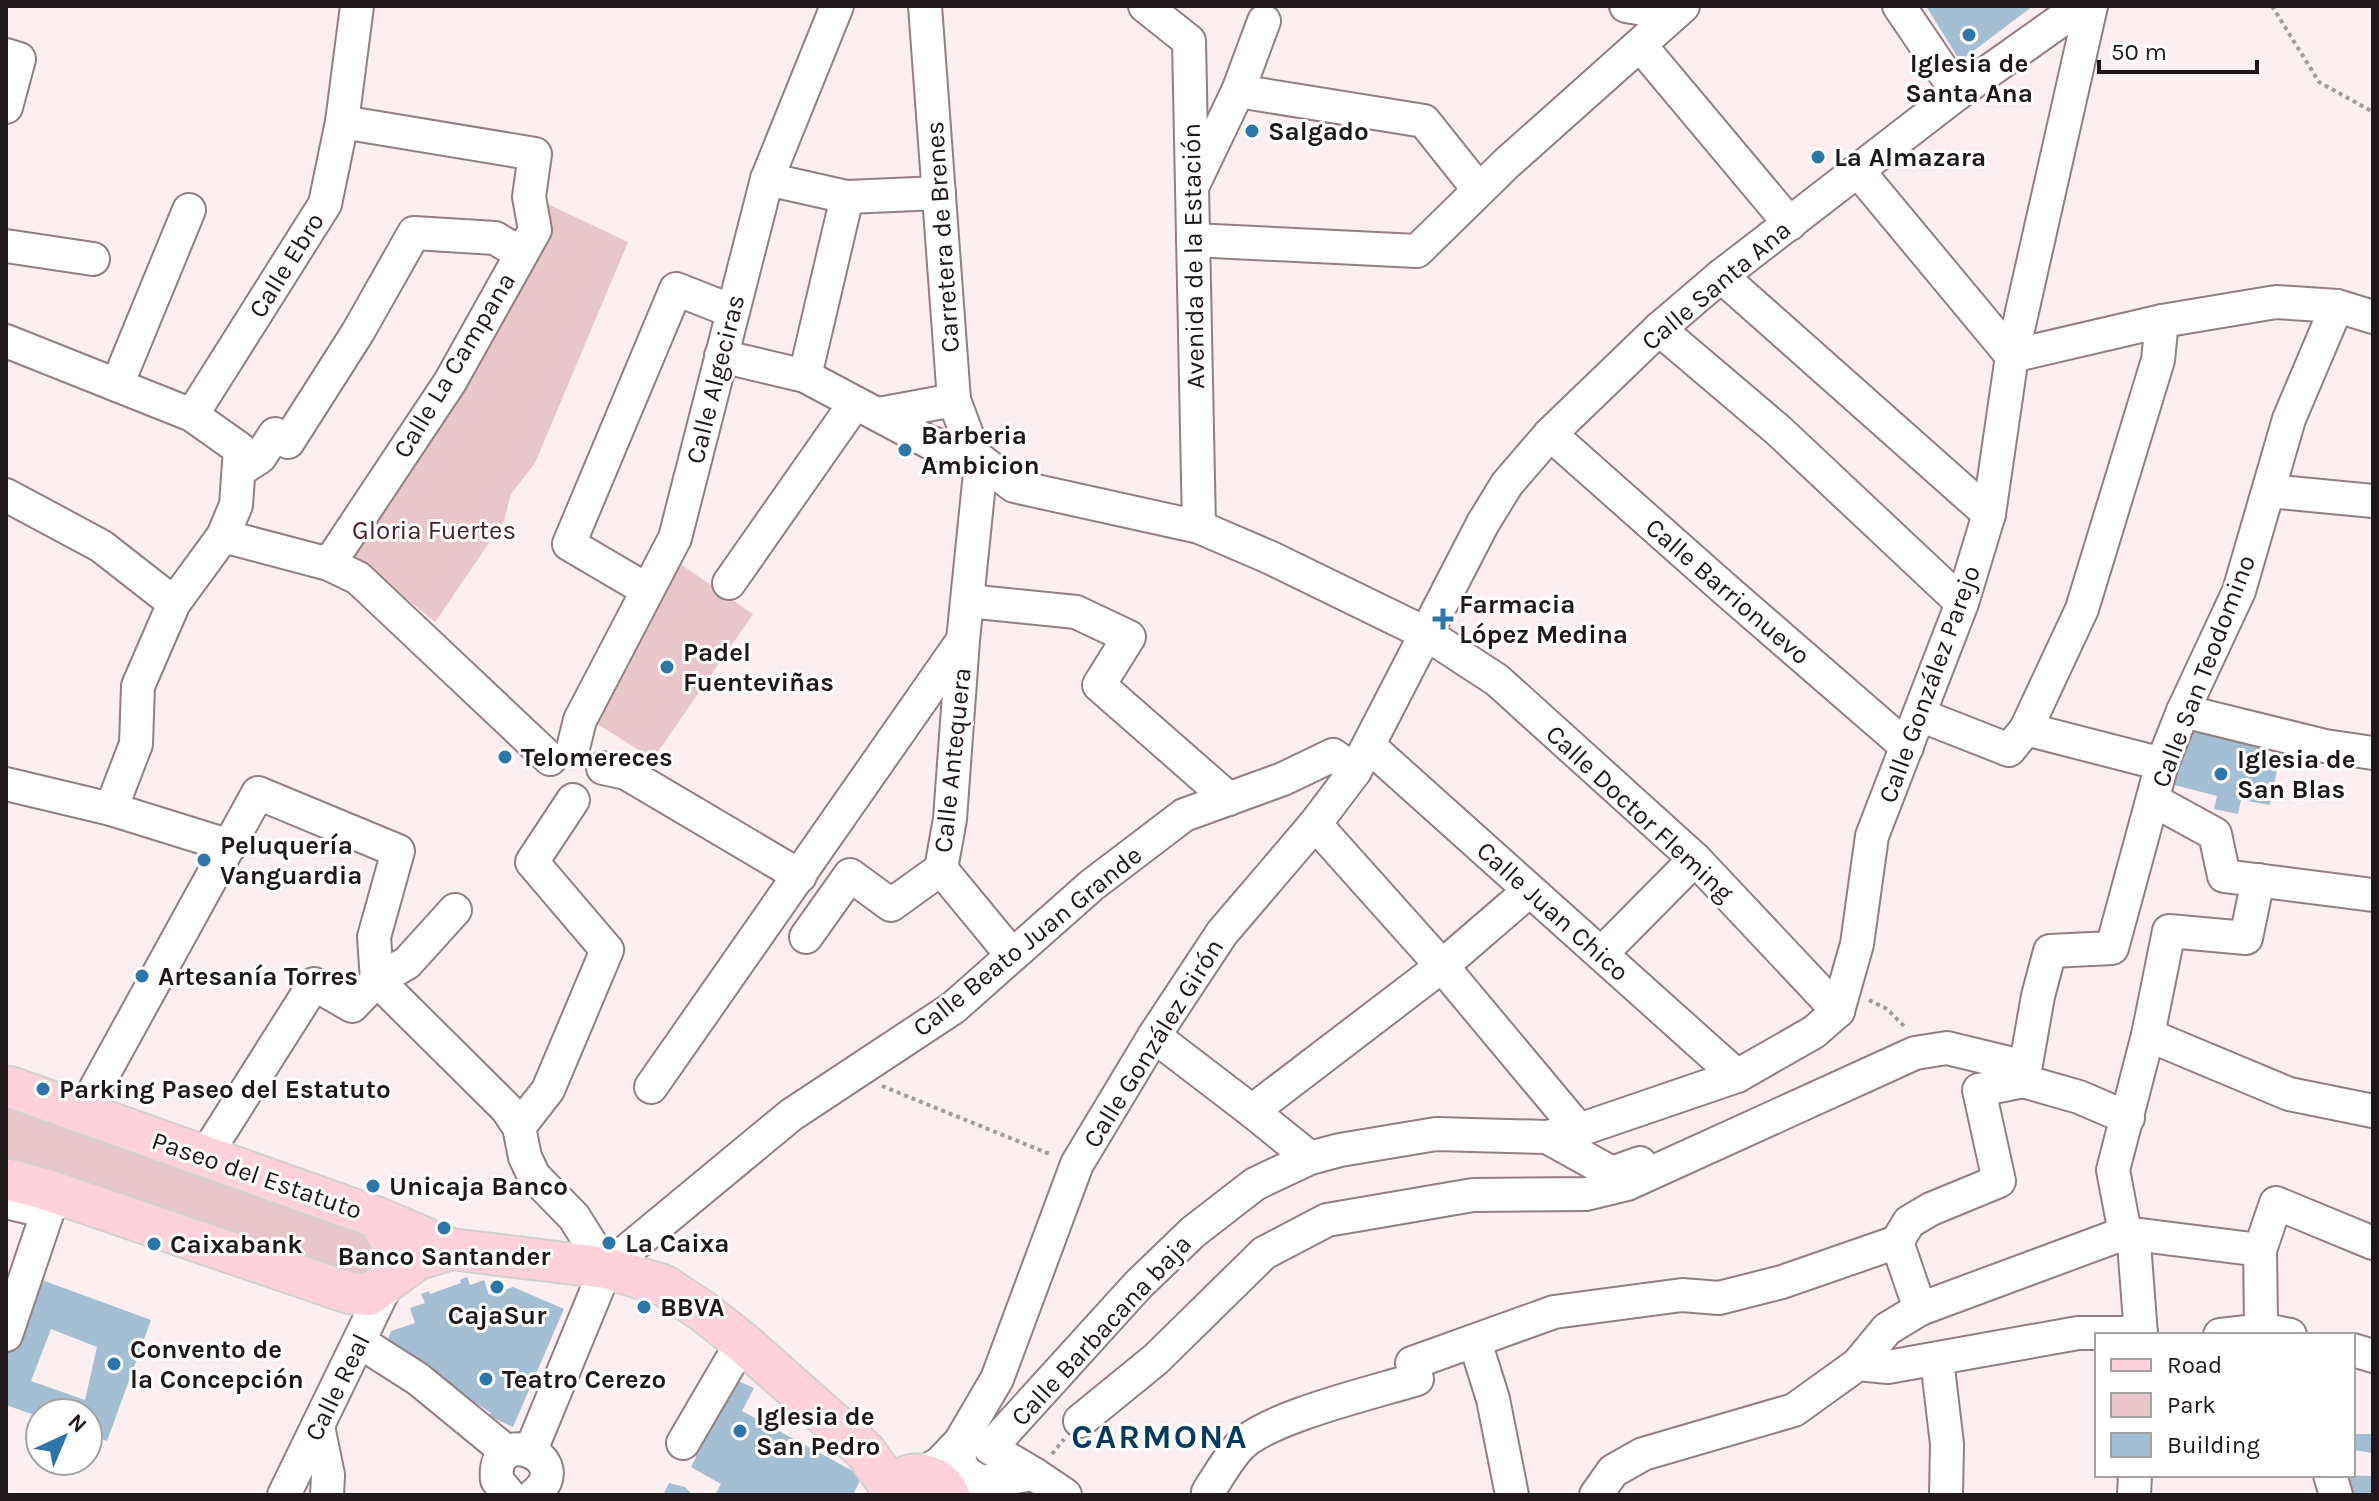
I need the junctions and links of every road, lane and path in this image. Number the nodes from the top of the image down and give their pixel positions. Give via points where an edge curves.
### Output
1 (357, 6) edge
2 (837, 6) edge
3 (925, 6) edge
4 (1145, 6) edge
5 (1626, 6) edge
6 (1899, 6) edge
7 (2081, 6) edge
8 (2091, 6) edge
9 (2272, 6) edge
10 (1678, 10) edge
11 (1264, 21) dead end
12 (2035, 38) junction
13 (1640, 45) junction
14 (6, 55) edge
15 (2077, 66) junction
16 (1238, 91) junction
17 (1958, 93) junction
18 (6, 107) edge
19 (2373, 112) edge
20 (342, 122) junction
21 (1859, 172) junction
22 (767, 179) junction
23 (1192, 187) junction
24 (1479, 190) junction
25 (939, 193) junction
26 (847, 197) junction
27 (189, 210) dead end
28 (1790, 224) junction
29 (1193, 240) junction
30 (6, 246) edge
31 (520, 253) junction
32 (93, 259) dead end
33 (1721, 276) junction
34 (2337, 306) junction
35 (732, 311) junction
36 (2373, 317) edge
37 (2162, 321) junction
38 (1659, 329) junction
39 (6, 341) edge
40 (721, 356) junction
41 (2012, 356) junction
42 (805, 376) junction
43 (117, 385) junction
44 (954, 400) junction
45 (867, 408) junction
46 (192, 415) junction
47 (1550, 434) junction
48 (978, 459) junction
49 (240, 470) junction
50 (2269, 491) junction
51 (6, 495) edge
52 (2373, 501) edge
53 (1989, 514) junction
54 (1199, 527) junction
55 (223, 536) junction
56 (329, 564) junction
57 (729, 583) dead end
58 (647, 590) junction
59 (968, 601) junction
60 (174, 603) junction
61 (1962, 603) junction
62 (1425, 633) junction
63 (963, 640) junction
64 (2183, 711) junction
65 (1920, 715) junction
66 (2026, 729) junction
67 (1907, 747) junction
68 (562, 752) junction
69 (2373, 753) edge
70 (1362, 758) junction
71 (2162, 764) junction
72 (603, 768) junction
73 (6, 784) edge
74 (1229, 799) junction
75 (573, 800) junction
76 (2153, 800) junction
77 (111, 809) junction
78 (1315, 824) junction
79 (230, 846) junction
80 (1695, 859) junction
81 (941, 869) junction
82 (800, 876) junction
83 (2258, 880) junction
84 (1529, 891) junction
85 (2373, 895) edge
86 (455, 910) dead end
87 (806, 937) dead end
88 (1601, 954) junction
89 (1012, 955) junction
90 (1442, 966) junction
91 (377, 980) junction
92 (1842, 999) junction
93 (2148, 1035) junction
94 (1154, 1036) junction
95 (1929, 1051) junction
96 (853, 1075) junction
97 (1737, 1076) junction
98 (2023, 1081) junction
99 (22, 1087) edge
100 (651, 1087) dead end
101 (1804, 1104) junction
102 (1252, 1111) junction
103 (2373, 1111) edge
104 (82, 1113) junction
105 (2128, 1118) junction
106 (519, 1127) junction
107 (1579, 1130) junction
108 (1547, 1137) junction
109 (205, 1156) junction
110 (1310, 1158) junction
111 (1077, 1164) junction
112 (6, 1179) edge
113 (6, 1202) edge
114 (57, 1203) junction
115 (378, 1218) junction
116 (2125, 1233) junction
117 (1897, 1242) junction
118 (2373, 1243) edge
119 (451, 1249) junction
120 (2260, 1250) junction
121 (606, 1268) junction
122 (389, 1279) junction
123 (1920, 1309) junction
124 (2095, 1333) edge
125 (2141, 1333) edge
126 (2279, 1333) edge
127 (6, 1335) edge
128 (360, 1342) junction
129 (742, 1342) junction
130 (1475, 1342) junction
131 (1937, 1360) junction
132 (1858, 1364) junction
133 (997, 1379) junction
134 (1080, 1421) joint
135 (971, 1423) junction
136 (318, 1426) junction
137 (683, 1443) dead end
138 (990, 1448) junction
139 (519, 1451) junction
140 (1034, 1474) junction
141 (934, 1488) edge
142 (499, 1492) edge
143 (284, 1495) edge
144 (327, 1495) edge
145 (535, 1495) edge
146 (1065, 1495) edge
147 (1209, 1495) edge
148 (1512, 1495) edge
149 (1596, 1495) edge
150 (1946, 1495) edge

1 - 20 street, Calle Ebro
2 - 22 street, Calle Algeciras
3 - 25 street, Carretera de Brenes
4 - 23 street, Avenida de la Estación via 1189,41
5 - 10 street
6 - 17 street
7 - 12 street, Calle Santa Ana
8 - 15 street, Calle González Parejo
9 - 19 path via 2319,82
10 - 13 street
11 - 16 street
12 - 15 street
12 - 17 street, Calle Santa Ana
13 - 24 street
13 - 28 street
14 - 18 street via 19,59
15 - 41 street, Calle González Parejo
16 - 23 street
16 - 24 street via 1424,121
17 - 21 street, Calle Santa Ana
20 - 31 street, Calle La Campana via 535,154 529,197 535,230
20 - 46 street, Calle Ebro via 325,204
21 - 28 street, Calle Santa Ana
21 - 41 street
22 - 26 street
22 - 35 street, Calle Algeciras
23 - 29 street, Avenida de la Estación
24 - 29 street via 1417,251
25 - 26 street
25 - 44 street, Carretera de Brenes
26 - 42 street
27 - 43 street
28 - 33 street, Calle Santa Ana
29 - 54 street, Avenida de la Estación
30 - 32 street
31 - 49 street via 495,238 414,233 288,442 275,434 260,457
31 - 56 street, Calle La Campana via 450,382
33 - 38 street, Calle Santa Ana
33 - 53 street
34 - 36 street
34 - 37 street via 2276,302
34 - 50 street, Calle San Teodomino via 2289,419
35 - 40 street, Calle Algeciras
35 - 58 street via 676,289 569,544
37 - 41 street
37 - 66 street via 2158,360 2082,609
38 - 47 street, Calle Santa Ana
38 - 61 street via 1778,430
39 - 43 street
40 - 42 street, Calle Doctor Fleming
40 - 58 street, Calle Algeciras via 675,538
41 - 53 street, Calle González Parejo
42 - 45 street, Calle Doctor Fleming
43 - 46 street
44 - 45 street
44 - 48 street, Carretera de Brenes
45 - 48 street, Calle Doctor Fleming via 929,442
45 - 57 street
46 - 49 street via 240,449
47 - 62 street, Calle Santa Ana via 1507,484
47 - 67 street, Calle Barrionuevo
48 - 54 street, Calle Doctor Fleming via 1014,486
48 - 59 street, Calle Antequera
49 - 55 street via 236,505
50 - 52 street
50 - 64 street, Calle San Teodomino via 2239,591
51 - 60 street via 101,546
53 - 61 street, Calle González Parejo
54 - 62 street, Calle Doctor Fleming
55 - 56 street
55 - 60 street
56 - 68 street via 358,578
58 - 68 street, Calle Algeciras
59 - 63 street, Calle Antequera
59 - 74 street via 1076,612 1129,637 1099,685
60 - 77 street via 138,686 136,744
61 - 65 street, Calle González Parejo
62 - 70 street, Calle González Girón
62 - 80 street, Calle Doctor Fleming via 1497,680
63 - 81 street, Calle Antequera via 950,819
63 - 82 street
64 - 69 street
64 - 71 street, Calle San Teodomino
65 - 66 street via 2009,750
65 - 67 street, Calle González Parejo
66 - 71 street
67 - 92 street, Calle González Parejo via 1872,836 1857,944
68 - 72 street via 582,745 596,753
68 - 75 street via 547,768 550,786
70 - 74 street, Calle Beato Juan Grande via 1333,755
70 - 78 street, Calle González Girón
70 - 84 street, Calle Juan Chico
71 - 76 street, Calle San Teodomino
72 - 75 street via 595,792
72 - 82 street via 626,773
73 - 77 street
74 - 89 street, Calle Beato Juan Grande via 1184,815
75 - 106 street via 532,862 607,950 548,1090
76 - 83 street via 2215,834 2224,876
76 - 98 street, Calle San Teodomino via 2112,948 2050,951
77 - 79 street
78 - 90 street
78 - 94 street, Calle González Girón via 1222,933
79 - 91 street via 258,793 398,851 374,937
79 - 104 street
80 - 88 street
80 - 92 street, Calle Doctor Fleming
81 - 87 street, Calle Antequera via 891,905 850,875
81 - 89 street
82 - 100 street
83 - 85 street
83 - 93 street via 2246,938 2169,931
84 - 88 street, Calle Juan Chico
84 - 90 street
86 - 91 street via 407,963
88 - 97 street, Calle Juan Chico
89 - 96 street, Calle Beato Juan Grande via 953,1008
90 - 102 street
90 - 107 street
91 - 106 street
91 - 109 street via 352,1006 314,984
92 - 95 path via 1887,1009
92 - 97 street, Calle Barbacana baja via 1814,1032
93 - 103 street via 2289,1094
93 - 105 street
94 - 102 street
94 - 111 street, Calle González Girón
95 - 98 street via 1947,1048 2009,1063
95 - 101 street
96 - 111 path
96 - 121 street, Calle Beato Juan Grande via 791,1115
97 - 107 street, Calle Barbacana baja
98 - 105 street
98 - 117 street via 1979,1090 1999,1181 1920,1215
99 - 104 main road, Paseo del Estatuto via 10,1087
101 - 108 street via 1757,1113 1612,1173
101 - 134 street via 1627,1184 1586,1194 1473,1195 1327,1220 1264,1253 1156,1359
102 - 110 street
104 - 109 main road, Paseo del Estatuto
105 - 116 street via 2113,1170
106 - 121 street via 534,1176 574,1217
107 - 108 street, Calle Barbacana baja
108 - 110 street, Calle Barbacana baja via 1436,1134
109 - 115 main road, Paseo del Estatuto
110 - 138 street, Calle Barbacana baja via 1255,1184 1193,1232
111 - 133 street, Calle González Girón
112 - 114 main road
113 - 114 street via 43,1211
114 - 122 main road via 349,1293 369,1295
114 - 127 street
115 - 119 main road
115 - 122 main road, Paseo del Estatuto via 396,1250
116 - 120 street
116 - 123 street
116 - 125 street via 2134,1243
117 - 123 street
117 - 130 street via 1732,1295 1682,1295 1554,1312
118 - 120 street via 2276,1203
119 - 121 main road
119 - 122 main road via 416,1260
120 - 126 street via 2261,1323
121 - 129 main road via 663,1285
121 - 139 street
122 - 128 street, Calle Real
123 - 132 street via 1887,1329
124 - 131 street
128 - 136 street, Calle Real
128 - 139 street
129 - 137 street
129 - 141 main road via 865,1451
130 - 147 street via 1412,1363 1417,1379 1256,1433 1240,1445
130 - 148 street via 1493,1399
131 - 132 street via 1888,1367
131 - 150 street via 1947,1444
132 - 149 street via 1794,1410 1643,1454 1613,1471
133 - 135 street, Calle González Girón
133 - 138 street
134 - 140 path
135 - 141 street, Calle González Girón via 940,1463
135 - 141 street via 958,1460 966,1473
136 - 143 street, Calle Real
136 - 144 street
138 - 140 street
138 - 141 street
139 - 142 street via 497,1465
139 - 145 street via 542,1460 546,1475
140 - 141 street
140 - 146 street

